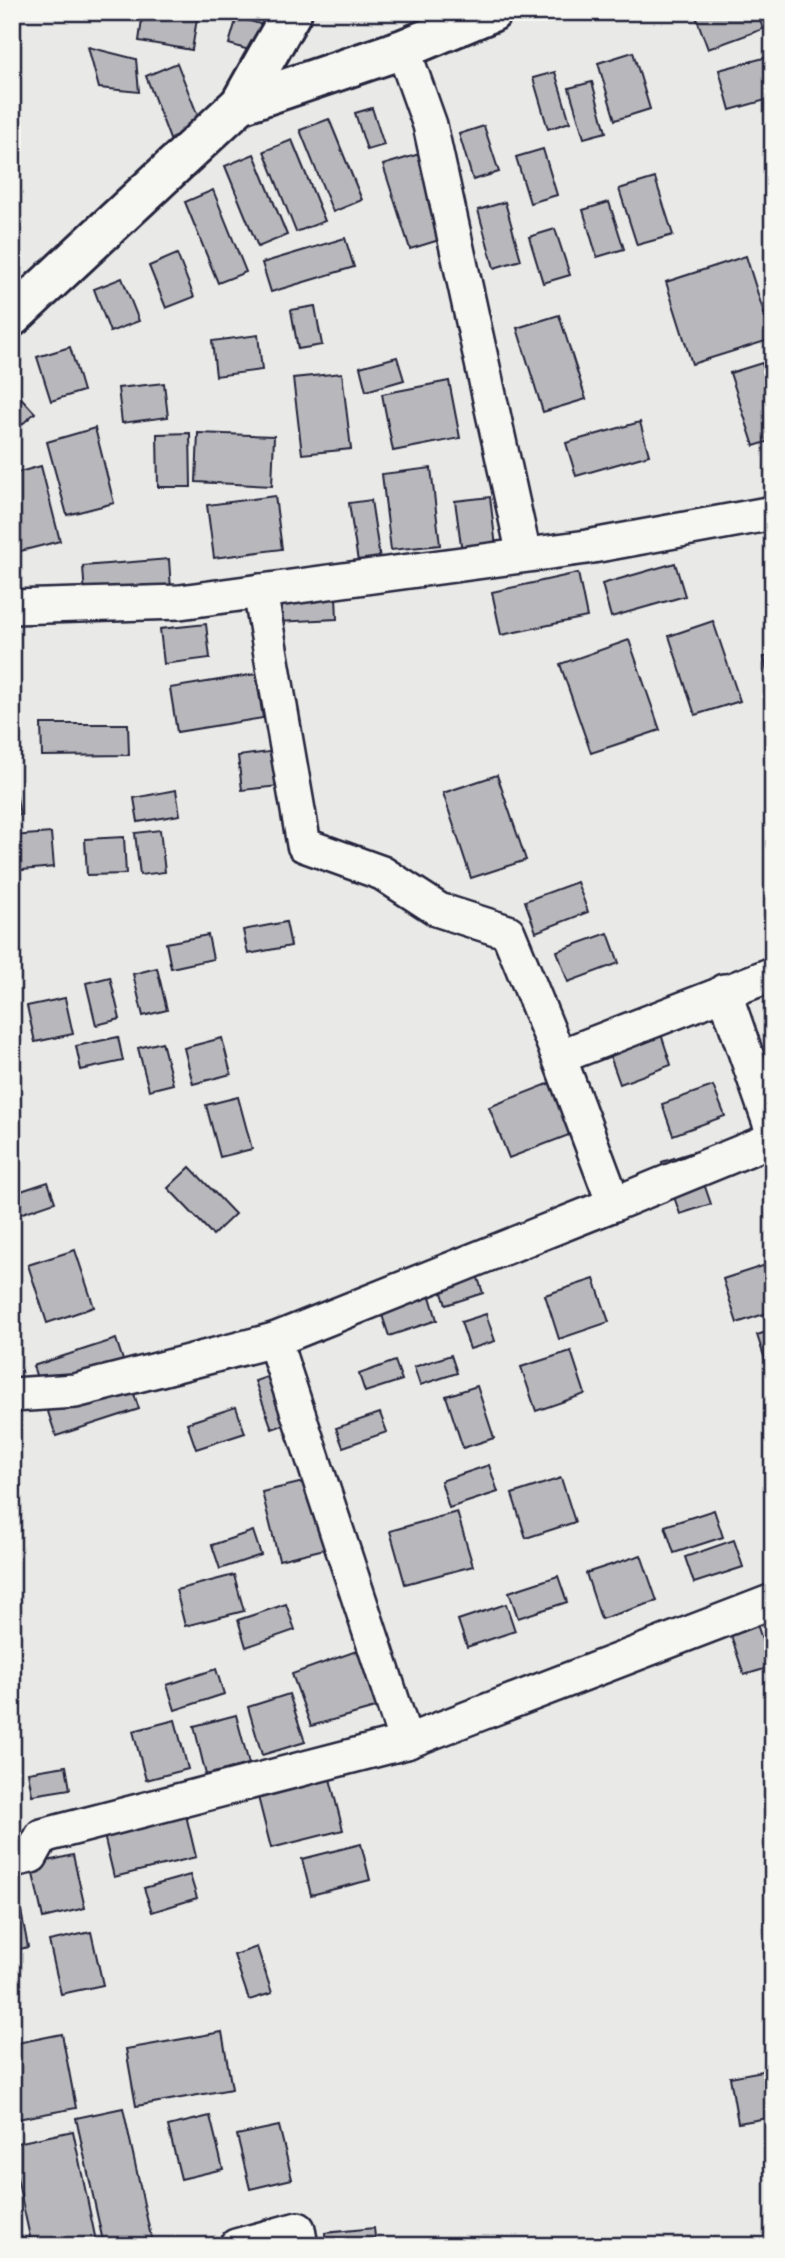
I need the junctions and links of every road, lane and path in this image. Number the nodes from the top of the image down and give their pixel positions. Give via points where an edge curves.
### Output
1 (292, 12) edge
2 (492, 12) edge
3 (403, 49) junction
4 (240, 104) junction
5 (12, 317) edge
6 (773, 513) edge
7 (524, 555) junction
8 (260, 591) junction
9 (12, 607) edge
10 (773, 974) edge
11 (724, 991) junction
12 (559, 1057) junction
13 (773, 1132) edge
14 (773, 1139) edge
15 (614, 1204) junction
16 (274, 1340) junction
17 (12, 1395) edge
18 (773, 1601) edge
19 (406, 1742) junction
20 (12, 1860) edge
21 (236, 2246) edge
22 (301, 2246) edge

1 - 4 street
2 - 3 street
3 - 4 street
3 - 7 street via 430,125
4 - 5 street
6 - 7 street
7 - 8 street
8 - 9 street via 180,602
8 - 12 street via 304,845 382,873 439,910 508,932
10 - 11 street
11 - 12 street
11 - 13 street
12 - 15 street
14 - 15 street
15 - 16 street
16 - 17 street via 75,1391
16 - 19 street
18 - 19 street
19 - 20 street via 41,1836 31,1856
21 - 22 street via 298,2229

